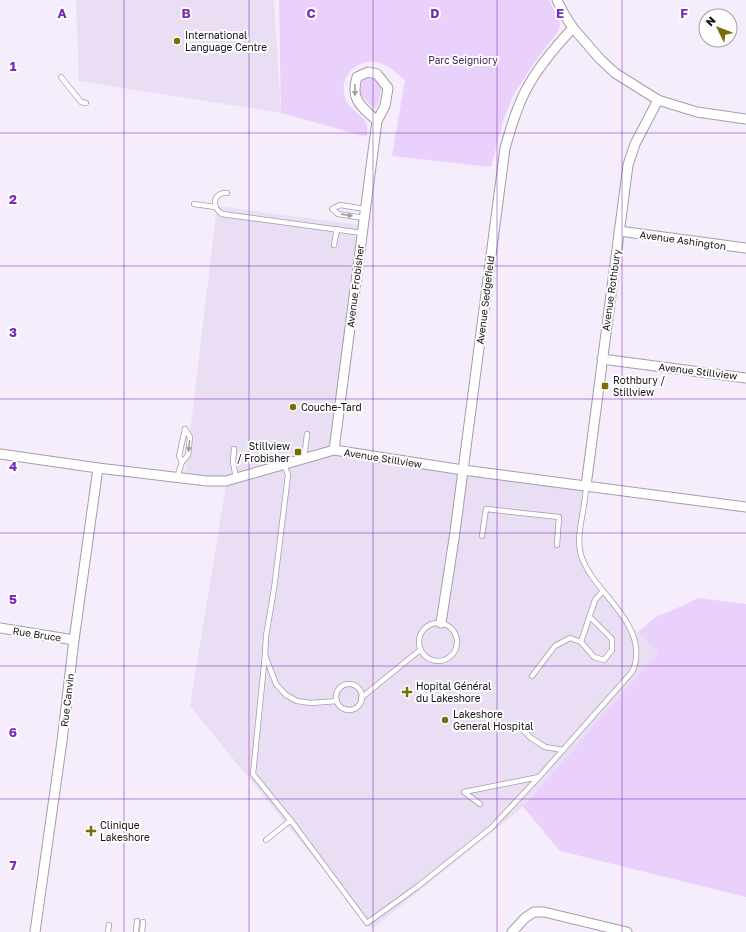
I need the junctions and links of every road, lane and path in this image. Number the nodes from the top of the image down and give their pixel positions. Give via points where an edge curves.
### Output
1 (557, 0) edge
2 (573, 28) junction
3 (61, 77) dead end
4 (658, 100) junction
5 (86, 103) dead end
6 (746, 118) edge
7 (377, 121) junction
8 (227, 193) dead end
9 (194, 204) dead end
10 (215, 207) junction
11 (365, 213) junction
12 (337, 229) junction
13 (619, 231) junction
14 (362, 232) junction
15 (334, 245) dead end
16 (746, 248) edge
17 (602, 359) junction
18 (746, 378) edge
19 (307, 434) dead end
20 (234, 449) dead end
21 (334, 450) junction
22 (0, 454) edge
23 (304, 459) junction
24 (182, 462) junction
25 (284, 464) junction
26 (98, 468) junction
27 (463, 470) junction
28 (177, 478) junction
29 (236, 478) junction
30 (586, 486) junction
31 (746, 507) edge
32 (482, 536) dead end
33 (557, 545) dead end
34 (603, 591) junction
35 (590, 617) junction
36 (441, 623) junction
37 (0, 628) edge
38 (74, 640) junction
39 (581, 642) junction
40 (420, 650) junction
41 (265, 656) junction
42 (532, 676) dead end
43 (362, 698) junction
44 (337, 701) junction
45 (519, 726) dead end
46 (563, 750) junction
47 (539, 777) junction
48 (480, 804) dead end
49 (291, 820) junction
50 (266, 840) dead end
51 (138, 921) dead end
52 (143, 922) dead end
53 (109, 925) dead end
54 (34, 932) edge
55 (108, 932) edge
56 (136, 932) edge
57 (142, 932) edge
58 (512, 932) edge
59 (627, 932) edge

1 - 2 street
2 - 4 street via 615,73
2 - 27 street, Avenue Sedgefield via 545,59 526,90 513,119 505,148
3 - 5 lane via 80,102
4 - 6 street via 697,112
4 - 13 street, Avenue Rothbury via 635,144 628,165
7 -> 7 street, Avenue Frobisher via 385,106 388,88 377,74 368,72 357,77 354,95 359,104
7 - 11 street, Avenue Frobisher
8 - 10 lane via 218,196
9 - 10 lane
10 - 12 lane via 222,214
11 -> 11 lane via 340,206 332,209 338,214
11 - 14 street, Avenue Frobisher
12 - 14 lane
12 - 15 lane
13 - 16 street, Avenue Ashington
13 - 17 street, Avenue Rothbury
14 - 21 street, Avenue Frobisher
17 - 18 street, Avenue Stillview
17 - 30 street, Avenue Rothbury
19 - 23 lane
20 - 29 lane
21 - 23 street, Avenue Stillview
21 - 27 street, Avenue Stillview
22 - 26 street, Avenue Stillview
23 - 25 street, Avenue Stillview
24 -> 24 lane via 179,456 185,429 190,437 188,455
24 - 28 lane
25 - 29 street, Avenue Stillview
25 - 41 lane via 288,475
26 - 28 street, Avenue Stillview
26 - 38 street, Rue Canvin
27 - 30 street, Avenue Stillview
27 - 36 street, Avenue Sedgefield
28 - 29 street, Avenue Stillview via 226,481
30 - 31 street, Avenue Stillview
30 - 34 lane via 578,542 581,557 589,573
32 - 33 lane via 486,510 559,517
34 - 35 lane via 595,600
34 - 46 lane via 624,619 635,640 636,658 632,672
35 - 39 lane
35 - 39 lane via 612,639 612,650 604,660 594,657
36 - 40 lane via 429,625 424,629 420,635
36 - 40 lane via 453,629 456,635 458,641 455,653 444,661 436,662 429,660
37 - 38 street, Rue Bruce
38 - 54 street, Rue Canvin
39 - 42 lane via 570,638 556,646
40 - 43 lane
41 - 44 lane via 276,684 286,695 297,701 311,703
41 - 49 lane via 253,774
43 - 44 lane via 358,706 348,710 340,707
43 - 44 lane via 358,689 349,684 340,688
45 - 46 lane via 545,747
46 - 47 lane
47 - 48 lane via 464,792
47 - 49 lane via 491,828 417,887 367,922
49 - 50 lane
51 - 56 lane
52 - 57 lane
53 - 55 lane
58 - 59 street via 534,912 544,912

